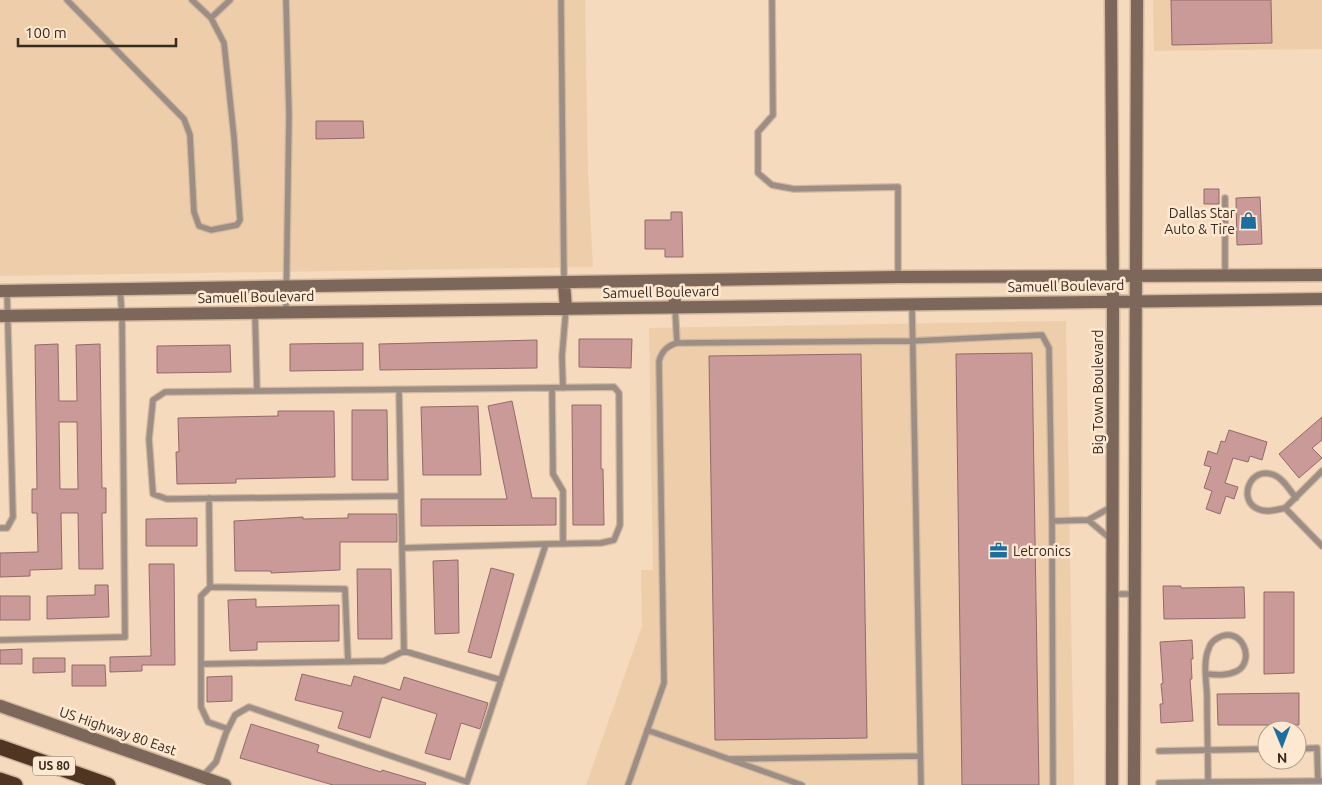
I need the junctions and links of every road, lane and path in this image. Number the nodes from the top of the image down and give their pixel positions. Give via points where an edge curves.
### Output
1 (66, 0) edge
2 (192, 0) edge
3 (230, 0) edge
4 (286, 0) edge
5 (561, 0) edge
6 (772, 0) edge
7 (1112, 0) edge
8 (1137, 0) edge
9 (211, 18) junction
10 (1225, 198) dead end
11 (1225, 275) junction
12 (1322, 275) edge
13 (898, 277) junction
14 (1113, 277) junction
15 (1135, 277) junction
16 (674, 282) junction
17 (564, 283) junction
18 (286, 286) junction
19 (120, 289) junction
20 (3, 291) edge
21 (1322, 299) edge
22 (1113, 300) junction
23 (1135, 300) junction
24 (912, 304) junction
25 (675, 307) junction
26 (566, 309) junction
27 (255, 312) junction
28 (286, 312) junction
29 (122, 315) junction
30 (4, 316) edge
31 (912, 341) junction
32 (677, 343) junction
33 (552, 388) junction
34 (563, 388) junction
35 (399, 390) junction
36 (257, 391) junction
37 (1322, 471) edge
38 (401, 496) junction
39 (209, 498) junction
40 (1296, 498) junction
41 (1113, 506) junction
42 (1285, 508) junction
43 (1088, 520) junction
44 (1052, 521) junction
45 (0, 528) edge
46 (1112, 540) junction
47 (546, 544) junction
48 (563, 544) junction
49 (1322, 546) edge
50 (402, 548) junction
51 (210, 587) junction
52 (1112, 594) junction
53 (1134, 594) junction
54 (0, 640) edge
55 (404, 651) junction
56 (348, 662) junction
57 (201, 664) junction
58 (1206, 674) junction
59 (500, 680) junction
60 (0, 706) edge
61 (228, 729) junction
62 (647, 730) junction
63 (0, 747) edge
64 (1257, 749) edge
65 (1307, 749) edge
66 (1159, 750) dead end
67 (1208, 750) junction
68 (920, 756) junction
69 (730, 759) junction
70 (202, 777) junction
71 (0, 780) edge
72 (1320, 781) edge
73 (1208, 782) junction
74 (1159, 783) dead end
75 (466, 784) edge
76 (15, 785) edge
77 (108, 785) edge
78 (225, 785) edge
79 (628, 785) edge
80 (802, 785) edge
81 (921, 785) edge
82 (1054, 785) edge
83 (1112, 785) edge
84 (1134, 785) edge

1 - 9 lane via 184,119 190,135 194,212 199,226 211,230 237,225 240,220 224,43
2 - 9 lane
3 - 9 lane
4 - 18 lane via 290,115
5 - 17 lane
6 - 13 lane via 773,115 758,132 758,173 772,185 794,189 898,187
7 - 14 main road, Big Town Boulevard
8 - 15 main road
10 - 11 lane
11 - 12 main road, Samuell Boulevard
11 - 15 main road, Samuell Boulevard
13 - 14 main road, Samuell Boulevard
13 - 16 main road, Samuell Boulevard
14 - 15 main road, Samuell Boulevard
14 - 22 main road, Big Town Boulevard
15 - 23 main road
16 - 17 main road, Samuell Boulevard
16 - 25 main road
17 - 18 main road, Samuell Boulevard
17 - 26 main road
18 - 19 main road, Samuell Boulevard
18 - 28 lane
19 - 20 main road, Samuell Boulevard
19 - 29 lane
20 - 30 lane
21 - 23 main road, Samuell Boulevard
22 - 23 main road, Samuell Boulevard
22 - 24 main road, Samuell Boulevard
22 - 41 main road, Big Town Boulevard
23 - 53 main road
24 - 25 main road, Samuell Boulevard
24 - 31 lane
25 - 26 main road, Samuell Boulevard
25 - 32 lane
26 - 28 main road, Samuell Boulevard
26 - 34 lane
27 - 28 main road, Samuell Boulevard
27 - 29 main road, Samuell Boulevard
27 - 36 lane
29 - 30 main road, Samuell Boulevard
29 - 54 lane via 125,636
30 - 45 lane via 13,517 7,528
31 - 32 lane
31 - 44 lane via 1042,335 1049,348
31 - 68 lane
32 - 62 lane via 665,349 659,361 664,683
33 - 34 lane
33 - 35 lane
33 - 48 lane via 553,474 563,490
34 - 48 lane via 614,387 619,393 620,525 614,540
35 - 36 lane
35 - 38 lane
36 - 39 lane via 165,392 154,400 149,439 153,494 166,499
37 - 40 lane
38 - 39 lane
38 - 50 lane
39 - 51 lane
40 - 42 lane
40 - 42 lane via 1275,475 1263,473 1248,484 1250,502 1257,509
41 - 43 lane
41 - 46 main road, Big Town Boulevard
42 - 49 lane
43 - 44 lane
43 - 46 lane
44 - 82 lane
46 - 52 main road, Big Town Boulevard
47 - 48 lane
47 - 50 lane
47 - 59 lane
50 - 55 lane
51 - 56 lane via 345,589
51 - 57 lane via 201,596
52 - 53 lane
52 - 83 main road, Big Town Boulevard
53 - 84 main road
55 - 56 lane via 384,661
55 - 59 lane
56 - 57 lane
57 - 61 lane via 201,707 208,722
58 - 58 lane via 1208,648 1212,643 1230,635 1240,639 1245,654 1241,668 1225,675
58 - 67 lane
59 - 75 lane
60 - 70 main road, US Highway 80 East
61 - 70 lane via 216,762
61 - 75 lane via 235,715 249,707
62 - 69 lane
62 - 79 lane
63 - 77 highway, US 80
64 - 67 lane
65 - 72 lane via 1318,748
66 - 67 lane
67 - 73 lane
68 - 69 lane
68 - 81 lane
69 - 80 lane
70 - 78 main road, US Highway 80 East
71 - 76 highway, US 80
72 - 73 lane
73 - 74 lane

